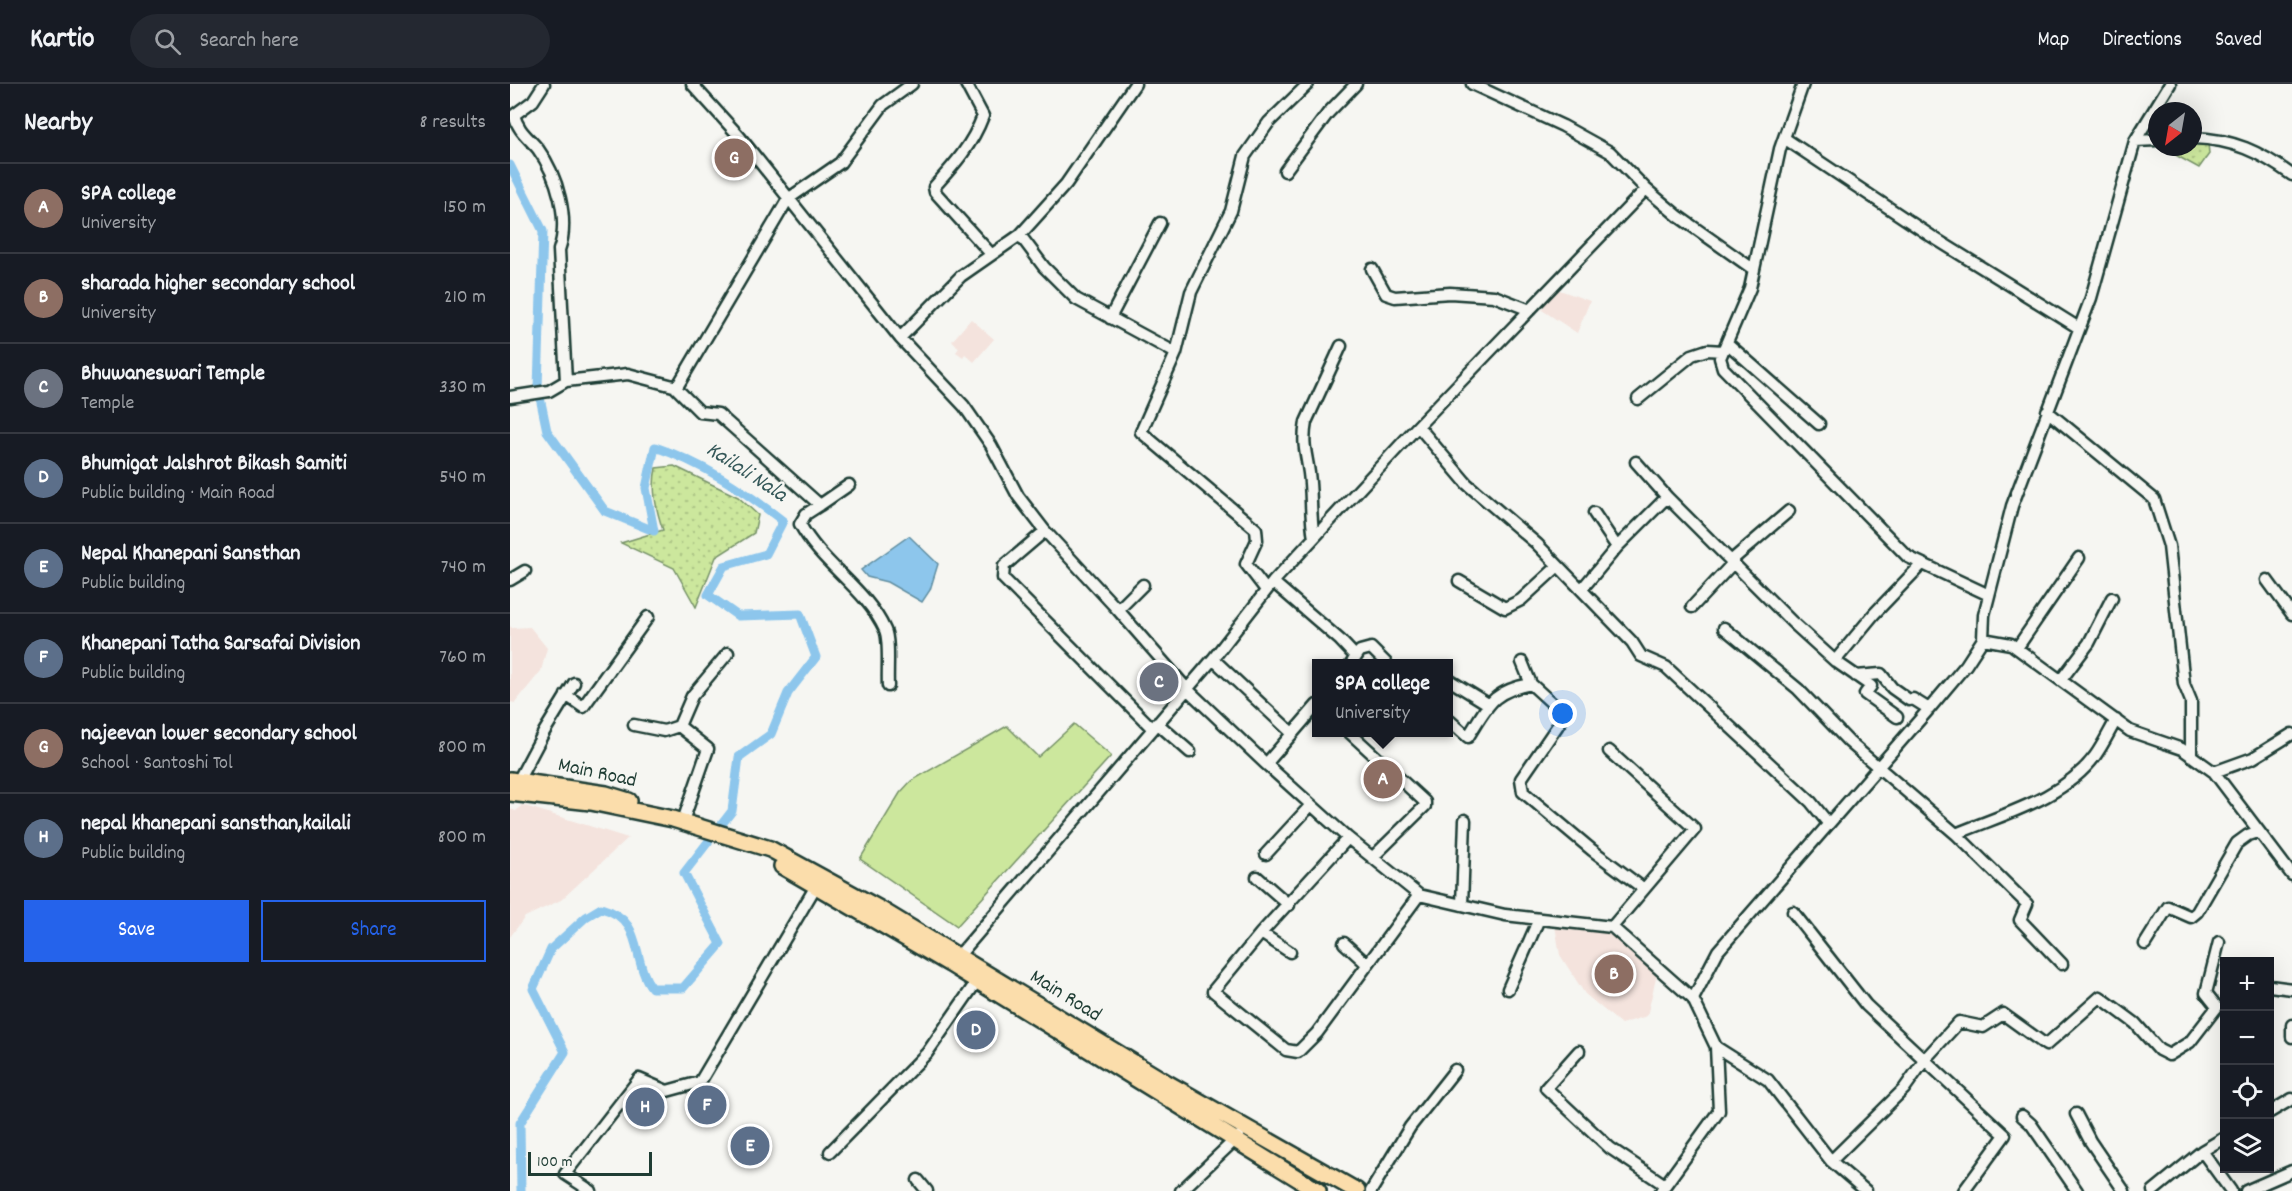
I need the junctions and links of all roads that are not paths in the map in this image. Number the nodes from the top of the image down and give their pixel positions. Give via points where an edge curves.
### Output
1 (544, 84) edge
2 (692, 84) edge
3 (912, 84) edge
4 (966, 84) edge
5 (1135, 84) edge
6 (1308, 84) edge
7 (1356, 84) edge
8 (1803, 84) edge
9 (2170, 84) edge
10 (1479, 86) edge
11 (1785, 138) junction
12 (2202, 138) edge
13 (2148, 140) edge
14 (2135, 141) junction
15 (1285, 171) dead end
16 (2292, 175) edge
17 (1646, 189) junction
18 (788, 199) junction
19 (1160, 223) dead end
20 (1020, 235) junction
21 (991, 254) junction
22 (1372, 269) dead end
23 (1754, 269) junction
24 (1530, 310) junction
25 (1110, 318) junction
26 (2079, 328) junction
27 (900, 338) junction
28 (1341, 346) dead end
29 (1725, 347) junction
30 (1176, 353) junction
31 (566, 381) junction
32 (674, 386) junction
33 (511, 397) edge
34 (1638, 399) dead end
35 (2047, 411) junction
36 (1819, 424) dead end
37 (1418, 426) junction
38 (1636, 462) dead end
39 (849, 485) dead end
40 (1667, 497) junction
41 (820, 505) junction
42 (1789, 511) dead end
43 (1594, 513) dead end
44 (1045, 531) junction
45 (1314, 538) junction
46 (1617, 547) junction
47 (2079, 558) dead end
48 (1733, 561) junction
49 (1923, 564) junction
50 (1558, 566) junction
51 (525, 571) dead end
52 (510, 580) edge
53 (2267, 580) dead end
54 (1459, 581) dead end
55 (1143, 585) dead end
56 (1269, 586) junction
57 (1582, 589) junction
58 (1989, 595) junction
59 (2112, 598) dead end
60 (1692, 607) dead end
61 (1119, 610) junction
62 (2292, 614) edge
63 (648, 617) dead end
64 (1724, 628) dead end
65 (1983, 639) junction
66 (2018, 648) junction
67 (728, 653) dead end
68 (1352, 659) edge
69 (1354, 659) edge
70 (1383, 659) edge
71 (1213, 660) junction
72 (1835, 661) junction
73 (1522, 663) dead end
74 (1856, 676) junction
75 (2061, 680) junction
76 (1453, 682) edge
77 (574, 683) dead end
78 (1531, 684) junction
79 (888, 686) dead end
80 (1187, 689) junction
81 (566, 695) junction
82 (1488, 704) junction
83 (1929, 708) junction
84 (1312, 711) edge
85 (1897, 717) dead end
86 (2115, 720) junction
87 (1453, 724) edge
88 (634, 725) dead end
89 (1155, 725) junction
90 (679, 726) junction
91 (1292, 733) junction
92 (2292, 734) edge
93 (1354, 737) edge
94 (1608, 751) dead end
95 (1190, 753) dead end
96 (2191, 756) junction
97 (1266, 764) junction
98 (1880, 767) junction
99 (2214, 772) junction
100 (513, 785) edge
101 (1311, 805) junction
102 (1465, 820) dead end
103 (681, 821) junction
104 (1828, 823) junction
105 (2257, 832) junction
106 (1956, 834) junction
107 (1348, 838) junction
108 (751, 844) junction
109 (1266, 854) dead end
110 (1372, 858) junction
111 (2291, 872) edge
112 (1257, 877) dead end
113 (816, 886) junction
114 (1644, 889) junction
115 (1419, 895) junction
116 (1289, 905) junction
117 (1462, 905) junction
118 (1793, 912) dead end
119 (1539, 919) junction
120 (1612, 927) junction
121 (1261, 933) junction
122 (2220, 942) dead end
123 (1344, 943) dead end
124 (2145, 944) dead end
125 (1290, 952) dead end
126 (2220, 957) edge
127 (954, 960) junction
128 (2220, 960) edge
129 (1367, 964) junction
130 (2062, 964) dead end
131 (977, 981) junction
132 (2274, 987) edge
133 (1508, 989) dead end
134 (2292, 989) edge
135 (1692, 999) junction
136 (2292, 1025) edge
137 (2292, 1037) edge
138 (1716, 1047) junction
139 (1579, 1051) dead end
140 (1113, 1058) junction
141 (1926, 1059) junction
142 (1455, 1070) dead end
143 (2292, 1099) edge
144 (2274, 1110) edge
145 (2076, 1113) dead end
146 (2022, 1116) dead end
147 (1244, 1128) junction
148 (2220, 1140) edge
149 (1236, 1142) junction
150 (2202, 1151) junction
151 (830, 1152) dead end
152 (1831, 1161) junction
153 (2292, 1171) edge
154 (918, 1180) dead end
155 (1663, 1188) edge
156 (591, 1191) edge
157 (927, 1191) edge
158 (1181, 1191) edge
159 (1318, 1191) edge
160 (1357, 1191) edge
161 (1371, 1191) edge
162 (1866, 1191) edge
163 (1964, 1191) edge
164 (2077, 1191) edge
165 (2124, 1191) edge
166 (2153, 1191) edge
167 (2231, 1191) edge
168 (2246, 1191) edge

1 - 31 street via 533,101 514,116 521,132 539,150 563,208 565,234 559,250
2 - 18 street
3 - 18 street via 883,105 840,163
4 - 21 street via 983,116 963,155 934,187 934,192
5 - 20 street via 1065,184
6 - 30 street via 1269,122 1245,156 1231,211 1191,292
7 - 15 street via 1328,113
8 - 11 street
9 - 14 street
10 - 17 street via 1610,152
11 - 23 street
11 - 26 street via 1931,236
12 - 16 street via 2221,139 2264,157
13 - 14 street
14 - 26 street
17 - 23 street
17 - 24 street
18 - 27 street
18 - 32 street via 677,387
19 - 25 street
20 - 21 street
20 - 25 street via 1044,267 1076,299
21 - 27 street via 962,276
22 - 24 street via 1386,294 1395,297 1450,293 1494,296
23 - 29 street via 1745,303
24 - 37 street
25 - 30 street
26 - 35 street
27 - 44 street via 964,406 991,445 1018,496
28 - 45 street via 1304,433
29 - 34 street via 1692,355
29 - 36 street
29 - 49 street via 1720,358 1734,381 1908,557
30 - 56 street via 1141,432 1256,529 1257,540 1246,564
31 - 32 street via 628,374
31 - 33 street via 549,392
32 - 41 street via 699,412 718,414
35 - 58 street via 2012,506
35 - 96 street via 2154,499 2169,546 2184,684 2191,701
37 - 45 street
37 - 50 street via 1467,484 1537,543
38 - 40 street
39 - 41 street
40 - 46 street
40 - 48 street
41 - 79 street via 806,514 800,524 809,542 870,606 886,632
42 - 48 street
43 - 46 street
44 - 61 street
44 - 89 street via 1004,566 1003,578
45 - 56 street
46 - 57 street
47 - 66 street
48 - 60 street
48 - 72 street
49 - 58 street
49 - 72 street
50 - 54 street via 1521,600 1505,608
50 - 57 street
51 - 52 street
53 - 62 street
55 - 61 street
56 - 68 street via 1340,640
56 - 71 street
57 - 104 street via 1641,656 1666,667 1811,802
58 - 65 street
59 - 75 street via 2089,643
61 - 80 street
63 - 81 street via 584,707
64 - 98 street via 1798,689 1849,742
65 - 66 street
65 - 83 street
66 - 75 street
67 - 90 street via 692,696
69 - 70 street via 1360,651 1371,648
71 - 80 street
71 - 91 street
72 - 74 street
73 - 78 street
74 - 83 street via 1881,674 1892,688
74 - 85 street via 1871,686 1865,694
75 - 86 street
76 - 82 street
77 - 81 street
78 - 82 street via 1511,687
78 - 114 street via 1565,715 1521,779 1524,792
80 - 89 street
80 - 97 street
81 - 100 street
82 - 87 street via 1471,740
83 - 98 street
84 - 91 street
86 - 96 street via 2130,731 2182,749
86 - 106 street via 2095,757 2047,796
88 - 90 street via 664,731
89 - 95 street
89 - 127 street
90 - 103 street via 708,749
91 - 97 street
92 - 99 street via 2253,758
93 - 110 street via 1425,802
94 - 114 street via 1695,829
96 - 99 street
97 - 101 street
98 - 104 street
98 - 106 street
99 - 105 street
100 - 103 main road, Main Road
101 - 107 street
101 - 109 street
102 - 117 street
103 - 108 main road, Main Road
104 - 135 street via 1718,951
105 - 111 street
105 - 124 street via 2237,843 2197,912 2191,917 2168,907
106 - 130 street via 2027,904 2020,920
107 - 110 street
107 - 116 street
108 - 113 main road, Main Road
108 - 127 main road, Main Road via 781,854
110 - 115 street
112 - 116 street
113 - 127 main road, Main Road
113 - 156 street via 700,1082 667,1090 639,1079 565,1174
114 - 120 street
115 - 117 street
115 - 129 street
116 - 121 street
117 - 119 street
118 - 141 street via 1866,1005
119 - 120 street
119 - 133 street
120 - 135 street
121 - 125 street
121 - 129 street via 1213,991 1286,1050 1298,1052 1317,1033
122 - 126 street
123 - 129 street
127 - 131 main road, Main Road
127 - 140 main road, Main Road
128 - 141 street via 2206,993 2217,1007 2190,1042 2169,1055 2100,997 2046,1045 2003,1014 1983,1027 1959,1022
131 - 140 main road, Main Road
131 - 151 street via 927,1053
132 - 134 street
135 - 138 street
136 - 137 street
138 - 152 street via 1768,1080
138 - 155 street via 1719,1111
139 - 155 street via 1546,1088 1610,1148
140 - 147 main road, Main Road
140 - 149 main road, Main Road
141 - 152 street via 1904,1089
141 - 163 street via 2006,1135
142 - 161 street via 1410,1127
143 - 144 street
145 - 165 street
146 - 164 street
147 - 149 street
147 - 160 main road, Main Road
148 - 150 street
149 - 158 street
149 - 159 main road, Main Road
150 - 166 street
150 - 167 street
152 - 162 street
153 - 168 street
154 - 157 street

